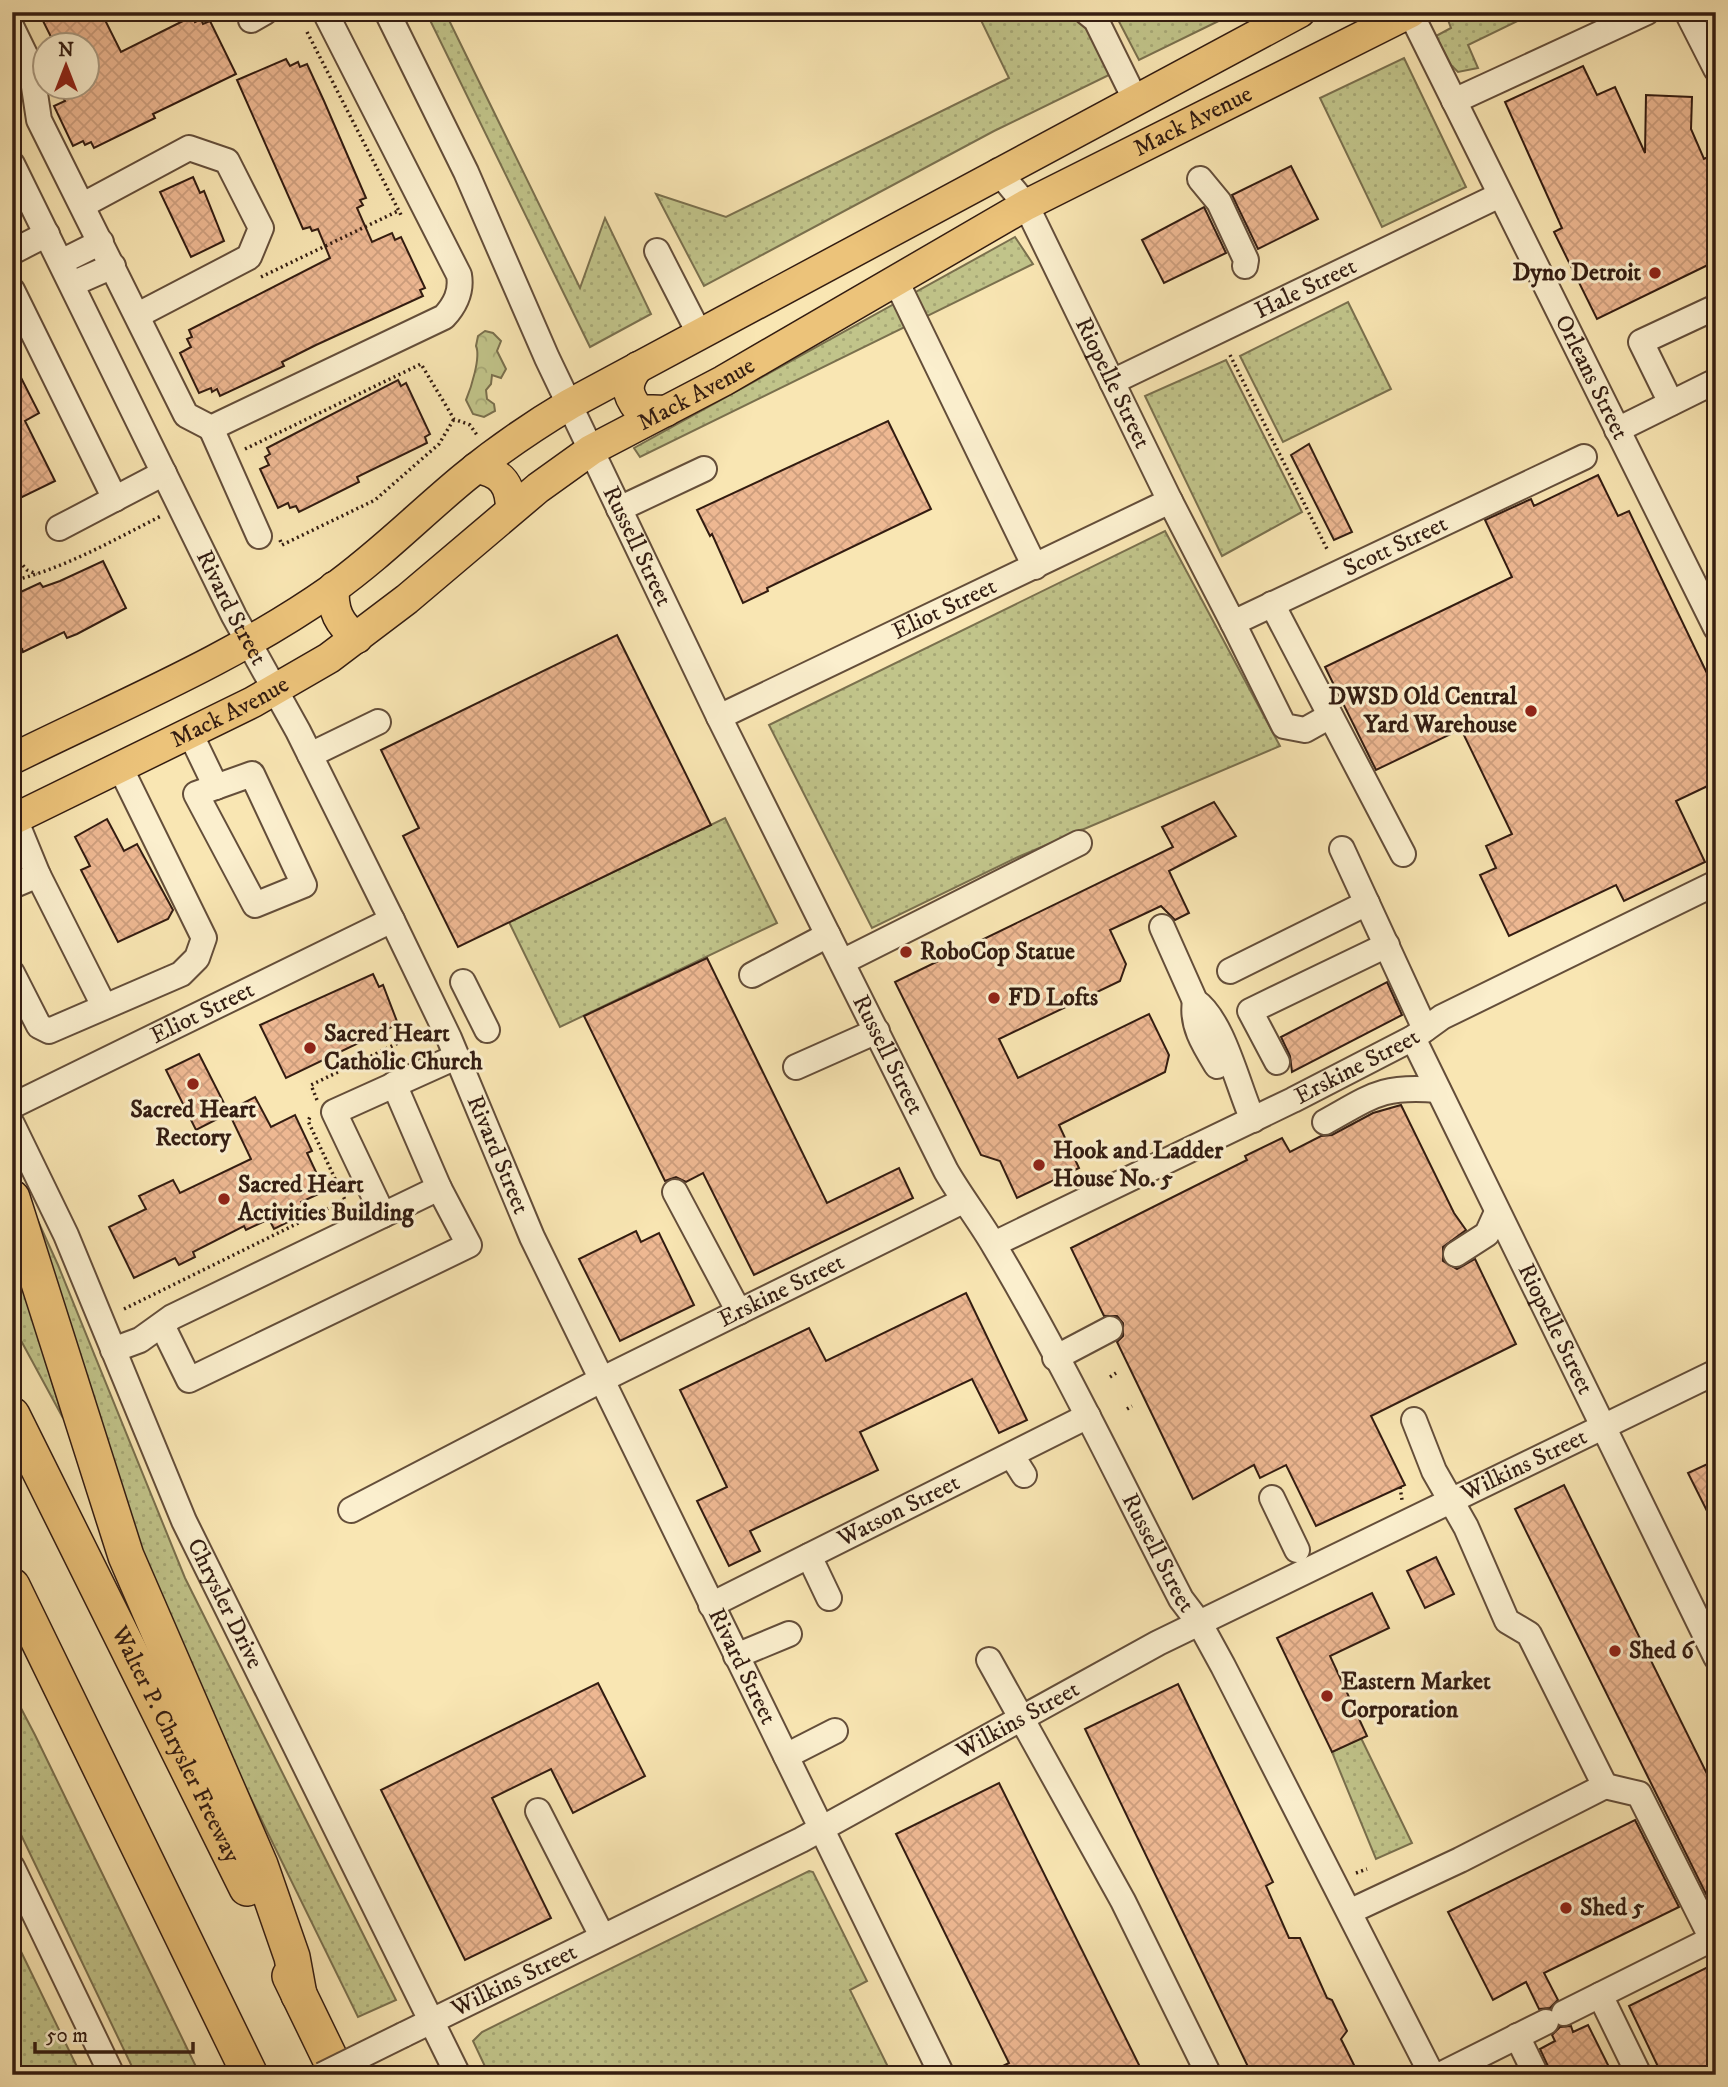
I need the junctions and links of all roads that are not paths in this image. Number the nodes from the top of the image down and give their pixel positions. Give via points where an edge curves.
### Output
1 (325, 12) edge
2 (387, 12) edge
3 (1086, 12) edge
4 (1106, 12) edge
5 (1410, 12) edge
6 (1647, 12) edge
7 (1687, 12) edge
8 (1298, 13) edge
9 (12, 27) edge
10 (1716, 69) edge
11 (1141, 96) junction
12 (1454, 101) junction
13 (1202, 117) junction
14 (12, 164) edge
15 (998, 171) junction
16 (1200, 179) dead end
17 (1500, 195) junction
18 (83, 205) junction
19 (1026, 205) junction
20 (47, 234) junction
21 (101, 242) junction
22 (657, 251) dead end
23 (12, 252) edge
24 (61, 262) junction
25 (113, 266) junction
26 (1245, 266) dead end
27 (896, 281) junction
28 (72, 285) junction
29 (12, 290) edge
30 (1716, 307) edge
31 (138, 315) junction
32 (699, 333) junction
33 (638, 367) junction
34 (1716, 381) edge
35 (1111, 382) junction
36 (1671, 403) junction
37 (569, 404) junction
38 (666, 411) junction
39 (211, 428) junction
40 (1617, 430) junction
41 (591, 450) junction
42 (1584, 457) dead end
43 (477, 468) junction
44 (704, 469) dead end
45 (164, 473) junction
46 (115, 499) junction
47 (1170, 501) junction
48 (619, 509) junction
49 (511, 510) junction
50 (59, 528) dead end
51 (268, 534) road end
52 (1035, 567) junction
53 (334, 587) junction
54 (1272, 604) junction
55 (1233, 623) junction
56 (1716, 628) edge
57 (357, 638) junction
58 (248, 642) junction
59 (275, 690) junction
60 (1330, 716) junction
61 (719, 717) junction
62 (378, 722) dead end
63 (190, 733) junction
64 (310, 755) junction
65 (12, 759) edge
66 (120, 767) junction
67 (216, 788) junction
68 (14, 819) edge
69 (1079, 843) dead end
70 (1342, 849) dead end
71 (1403, 853) dead end
72 (38, 875) junction
73 (1716, 883) edge
74 (12, 886) edge
75 (1367, 903) junction
76 (392, 920) junction
77 (1161, 927) dead end
78 (828, 935) junction
79 (1387, 944) junction
80 (842, 962) junction
81 (1230, 971) dead end
82 (12, 973) edge
83 (752, 975) dead end
84 (104, 1006) junction
85 (435, 1011) junction
86 (487, 1030) dead end
87 (877, 1031) junction
88 (1419, 1034) junction
89 (456, 1057) junction
90 (1276, 1062) dead end
91 (796, 1067) dead end
92 (394, 1084) junction
93 (1315, 1089) junction
94 (1438, 1090) junction
95 (12, 1106) edge
96 (1253, 1120) junction
97 (12, 1124) edge
98 (439, 1188) junction
99 (675, 1192) dead end
100 (12, 1198) edge
101 (963, 1201) junction
102 (1497, 1212) junction
103 (383, 1215) junction
104 (994, 1244) junction
105 (1456, 1254) dead end
106 (739, 1312) junction
107 (162, 1325) junction
108 (1110, 1329) dead end
109 (113, 1350) junction
110 (1055, 1357) junction
111 (1716, 1372) edge
112 (601, 1380) junction
113 (12, 1415) edge
114 (1087, 1416) junction
115 (1414, 1420) dead end
116 (1603, 1427) junction
117 (1272, 1499) dead end
118 (1452, 1502) junction
119 (351, 1510) dead end
120 (1297, 1550) dead end
121 (809, 1556) junction
122 (12, 1586) edge
123 (829, 1598) dead end
124 (711, 1605) junction
125 (1200, 1624) junction
126 (12, 1633) edge
127 (789, 1634) dead end
128 (1715, 1654) edge
129 (736, 1656) junction
130 (989, 1660) dead end
131 (1022, 1717) junction
132 (835, 1731) dead end
133 (786, 1756) junction
134 (1605, 1786) junction
135 (538, 1811) dead end
136 (823, 1829) junction
137 (12, 1867) edge
138 (160, 1889) junction
139 (1350, 1911) junction
140 (602, 1936) junction
141 (1714, 1938) edge
142 (299, 1995) junction
143 (1600, 1995) junction
144 (432, 2020) junction
145 (1517, 2036) junction
146 (112, 2075) edge
147 (250, 2075) edge
148 (322, 2075) edge
149 (338, 2075) edge
150 (458, 2075) edge
151 (942, 2075) edge
152 (1209, 2075) edge
153 (1432, 2075) edge
154 (1440, 2075) edge
155 (1536, 2075) edge
156 (1639, 2075) edge

1 - 39 street via 459,275 461,287 444,317
2 - 37 street, Russell Street via 466,172
3 - 11 street via 1096,20
4 - 11 street
5 - 12 street, Orleans Street
5 - 13 main road, Mack Avenue
6 - 12 street
7 - 10 street
8 - 11 main road, Mack Avenue
8 - 13 main road via 1240,58 1197,82 1192,103
9 - 18 street via 31,67 39,120
11 - 15 main road, Mack Avenue
12 - 17 street, Orleans Street
13 - 19 main road, Mack Avenue
14 - 20 street, Rivard Street
15 - 19 street, Riopelle Street
15 - 32 main road, Mack Avenue
16 - 26 street via 1219,202
17 - 35 street, Hale Street
17 - 40 street, Orleans Street
18 - 21 street
18 - 31 street via 189,148 227,161 261,228 249,257
19 - 27 main road, Mack Avenue
19 - 35 street, Riopelle Street
20 - 23 street
20 - 24 street, Rivard Street
21 - 24 street
21 - 25 street
22 - 32 street
24 - 28 street, Rivard Street
25 - 28 street
25 - 31 street
27 - 38 main road, Mack Avenue
27 - 52 street
28 - 45 street, Rivard Street
29 - 46 street
30 - 36 street via 1641,342
31 - 39 street via 186,415
32 - 33 main road, Mack Avenue
33 - 37 main road, Mack Avenue
33 - 38 main road via 628,381 628,397 639,410
34 - 36 street
35 - 47 street, Riopelle Street
36 - 40 street
37 - 41 street, Russell Street
37 - 43 main road, Mack Avenue via 524,431
38 - 41 main road, Mack Avenue
39 - 51 street
40 - 56 street, Orleans Street
41 - 48 street, Russell Street
41 - 49 main road, Mack Avenue
42 - 54 street, Scott Street
43 - 49 main road via 503,478 511,495
43 - 53 main road, Mack Avenue
44 - 48 street
45 - 46 street
45 - 58 street, Rivard Street
46 - 50 street
47 - 52 street, Eliot Street
47 - 55 street, Riopelle Street
48 - 61 street, Russell Street
49 - 57 main road, Mack Avenue
52 - 61 street, Eliot Street
53 - 57 main road via 337,617
53 - 58 main road, Mack Avenue
54 - 55 street, Scott Street
54 - 60 street
55 - 60 street via 1284,726 1306,730
57 - 59 main road, Mack Avenue
58 - 59 street, Rivard Street
58 - 65 main road, Mack Avenue
59 - 63 main road, Mack Avenue
59 - 64 street, Rivard Street
60 - 71 street
61 - 78 street, Russell Street
62 - 64 street
63 - 66 main road, Mack Avenue
63 - 67 street
64 - 76 street, Rivard Street
66 - 68 main road, Mack Avenue
66 - 84 street via 204,938 197,958 181,974
67 - 67 street via 197,794 255,905 304,885 252,774
68 - 72 street
69 - 80 street
70 - 75 street, Riopelle Street
72 - 74 street
72 - 84 street
73 - 88 street, Erskine Street via 1442,1017
75 - 79 street, Riopelle Street
75 - 81 street
76 - 85 street, Rivard Street
76 - 95 street, Eliot Street
77 - 96 street via 1195,1001 1207,1009 1222,1063
78 - 80 street, Russell Street
78 - 83 street
79 - 88 street, Riopelle Street
79 - 90 street via 1250,1011
80 - 87 street, Russell Street
82 - 84 street via 39,1026 49,1031
85 - 86 street via 466,988
85 - 89 street, Rivard Street
87 - 91 street
87 - 101 street, Russell Street
88 - 93 street, Erskine Street
88 - 94 street, Riopelle Street
89 - 92 street
89 - 112 street, Rivard Street
92 - 98 street
92 - 103 street via 334,1112
93 - 94 street via 1327,1126 1382,1091 1401,1087
93 - 96 street, Erskine Street
94 - 102 street, Riopelle Street
96 - 104 street, Erskine Street
97 - 109 street, Chrysler Drive via 66,1235
98 - 103 street
98 - 107 street via 469,1245 189,1380
99 - 106 street
100 - 142 highway via 126,1556 260,1865 292,1957
101 - 104 street, Russell Street
101 - 106 street, Erskine Street
102 - 105 street via 1487,1234
102 - 116 street, Riopelle Street
103 - 107 street
104 - 110 street, Russell Street
106 - 112 street, Erskine Street
107 - 109 street
108 - 110 street
109 - 144 street, Chrysler Drive via 184,1521
110 - 114 street, Russell Street
111 - 116 street, Wilkins Street
112 - 119 street, Erskine Street
112 - 124 street, Rivard Street
113 - 142 highway, Walter P. Chrysler Freeway
114 - 121 street, Watson Street via 1018,1465
114 - 125 street, Russell Street via 1181,1599
115 - 118 street
116 - 118 street, Wilkins Street
116 - 128 street, Riopelle Street
117 - 120 street
118 - 125 street, Wilkins Street
118 - 134 street via 1507,1621 1529,1634
121 - 123 street
121 - 124 street, Watson Street
122 - 138 highway
124 - 129 street, Rivard Street
125 - 131 street, Wilkins Street
125 - 139 street, Russell Street
126 - 138 highway
127 - 129 street
129 - 133 street, Rivard Street
130 - 131 street
131 - 136 street, Wilkins Street
131 - 152 street via 1123,1901
132 - 133 street
133 - 136 street, Rivard Street
134 - 139 street
134 - 141 street via 1639,1794
135 - 140 street
136 - 140 street, Wilkins Street
136 - 151 street, Rivard Street
137 - 146 street
138 - 147 highway
139 - 153 street, Russell Street
140 - 144 street, Wilkins Street
141 - 143 street
142 - 149 highway, Walter P. Chrysler Freeway
143 - 145 street
143 - 156 street
144 - 148 street, Wilkins Street, bridge
144 - 150 street, Chrysler Drive
145 - 154 street
145 - 155 street

